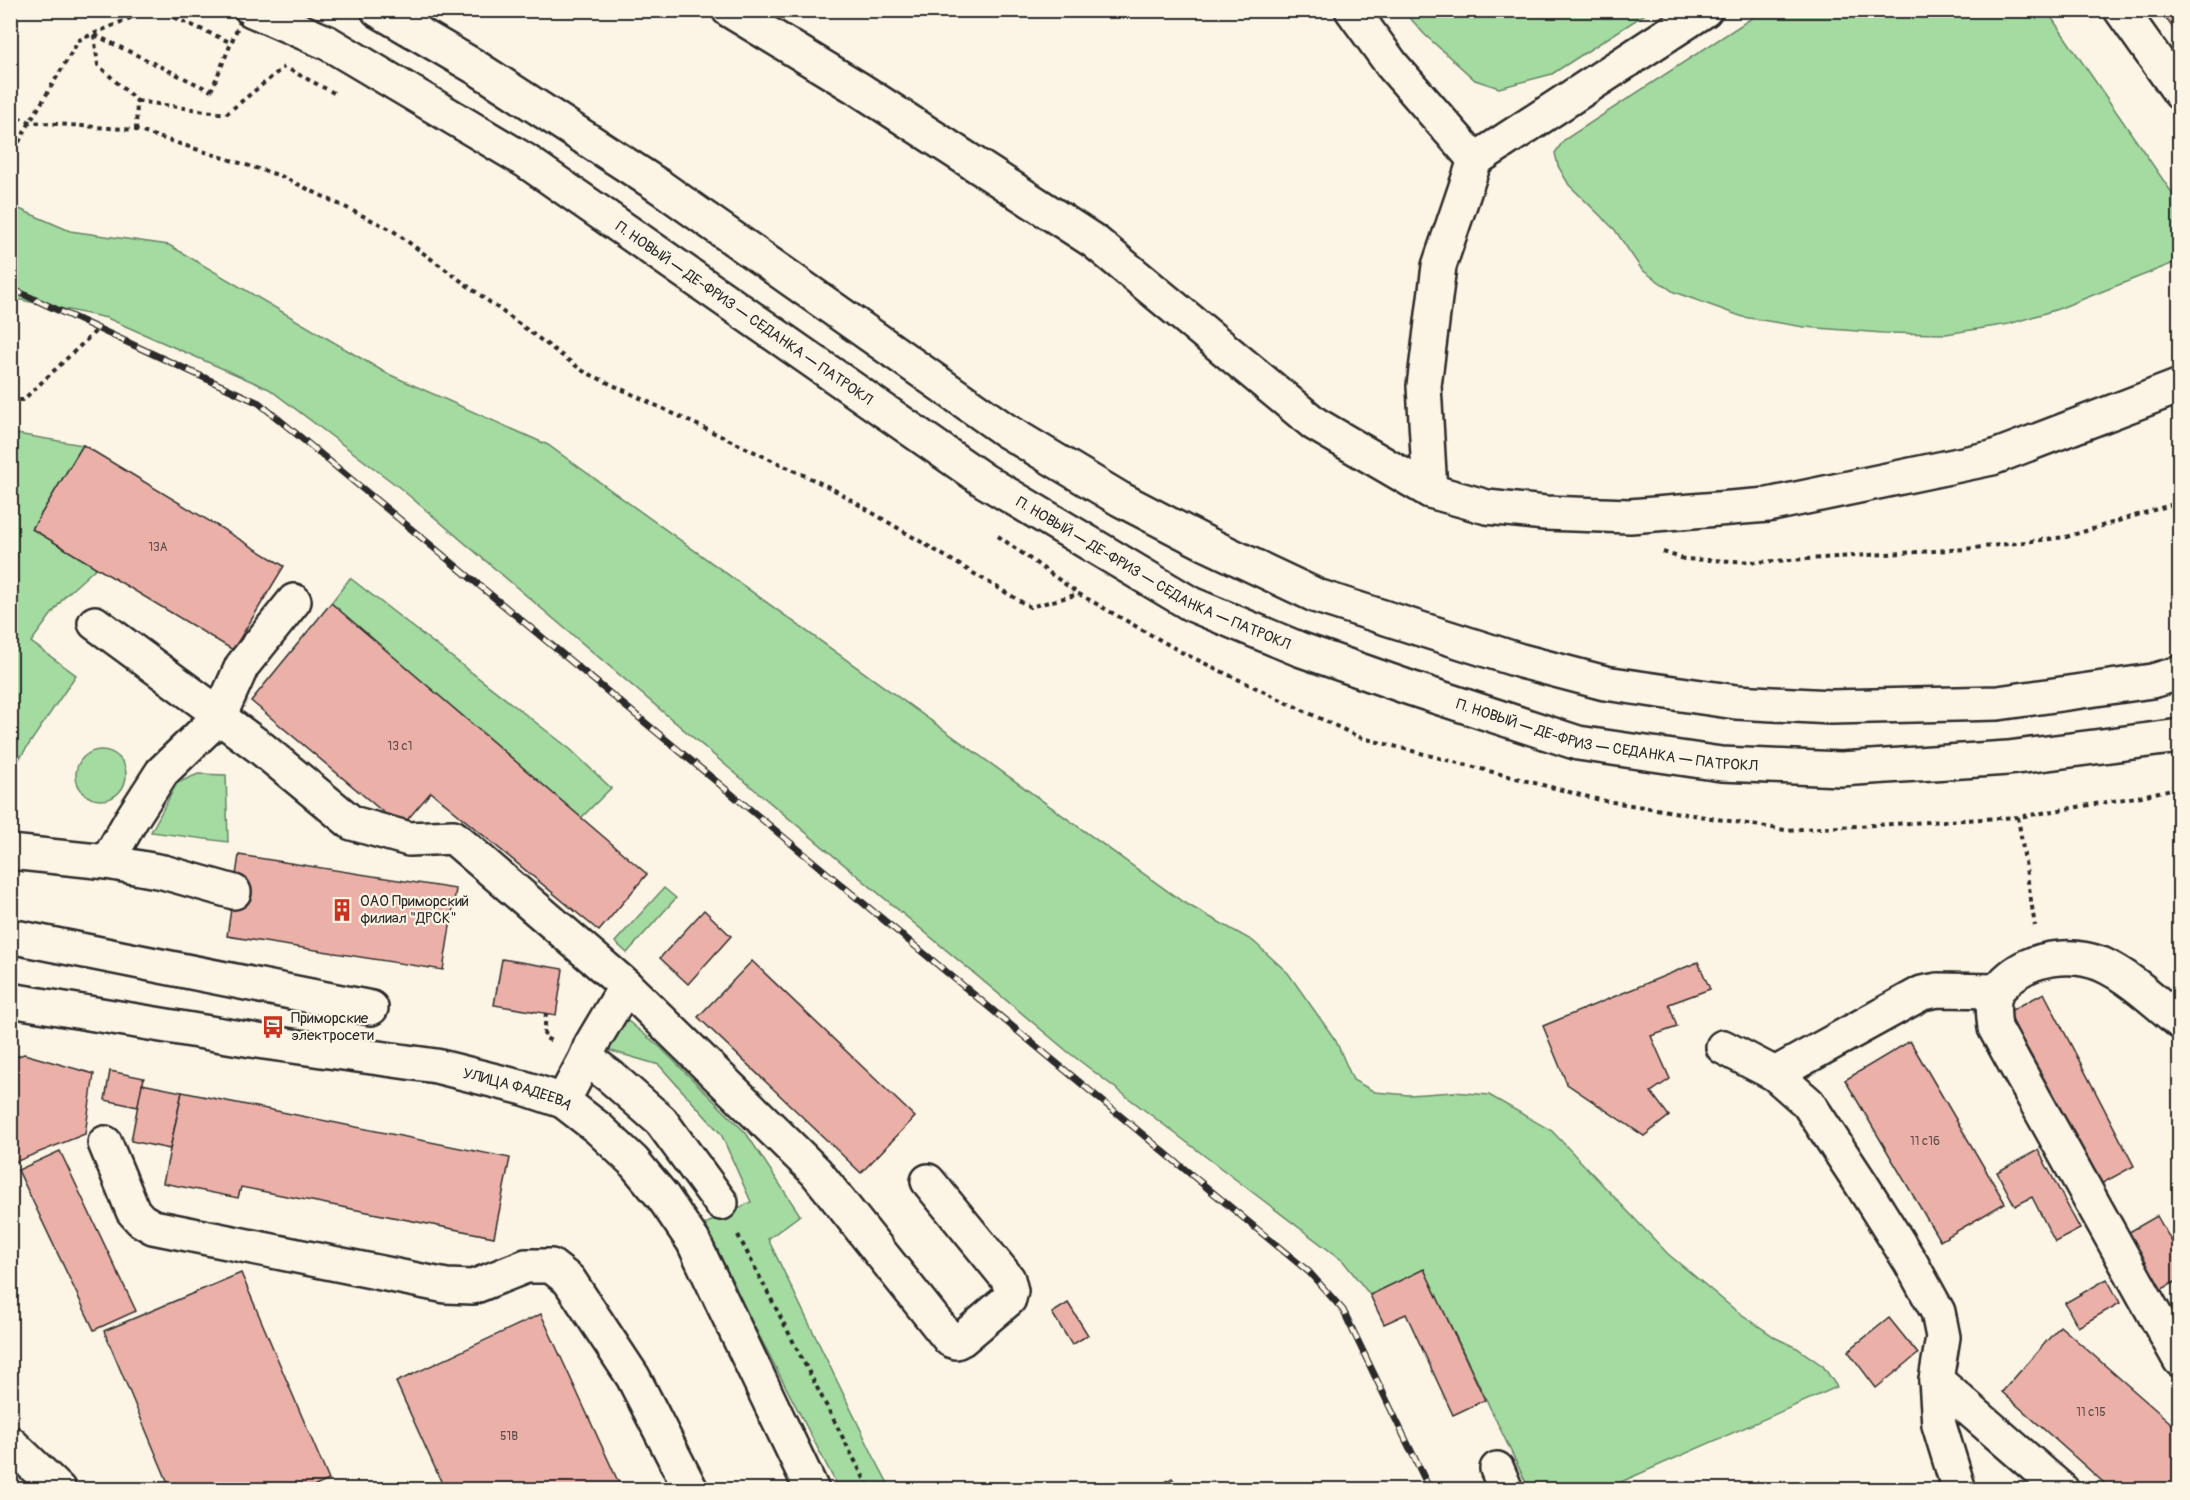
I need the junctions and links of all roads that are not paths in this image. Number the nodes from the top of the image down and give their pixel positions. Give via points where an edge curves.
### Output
1 (252, 10) edge
2 (378, 10) edge
3 (729, 10) edge
4 (1352, 10) edge
5 (1705, 10) edge
6 (2121, 10) edge
7 (2180, 93) edge
8 (1475, 160) junction
9 (2180, 386) edge
10 (1430, 491) junction
11 (294, 602) dead end
12 (95, 623) dead end
13 (2180, 673) edge
14 (219, 717) junction
15 (2180, 736) edge
16 (10, 852) edge
17 (107, 862) junction
18 (234, 892) dead end
19 (10, 936) edge
20 (626, 986) junction
21 (1997, 991) junction
22 (10, 1000) edge
23 (371, 1008) dead end
24 (2180, 1022) edge
25 (1723, 1047) dead end
26 (586, 1058) junction
27 (1775, 1074) junction
28 (563, 1101) junction
29 (105, 1143) dead end
30 (928, 1181) dead end
31 (721, 1203) road end
32 (2180, 1360) edge
33 (1936, 1380) junction
34 (10, 1443) edge
35 (59, 1490) edge
36 (691, 1490) edge
37 (812, 1490) edge
38 (1959, 1490) edge
39 (2062, 1490) edge

1 - 15 main road, П. НОВЫЙ — ДЕ-ФРИЗ — СЕДАНКА — ПАТРОКЛ via 328,43 526,161 985,481 1191,604 1299,649 1578,743 1722,764 1842,769 2008,758
2 - 13 main road via 477,68 659,186 1005,430 1120,499 1317,596 1521,661 1605,683 1736,702 1831,707 1998,703 2152,681
3 - 10 main road via 1095,243 1315,424
4 - 8 main road via 1392,65
5 - 8 main road
6 - 7 main road
8 - 10 main road via 1439,266 1425,386
9 - 10 main road via 1992,458 1768,505 1630,516 1545,513 1487,507
11 - 14 main road via 242,666
12 - 14 main road
14 - 17 main road via 162,772
14 - 20 main road via 352,824 409,839 453,837
16 - 17 main road
17 - 18 main road
19 - 23 main road
20 - 26 main road
20 - 30 main road via 816,1172 950,1340 956,1341 1009,1299 1011,1291 1008,1279
21 - 24 main road via 2025,968 2058,958 2080,958 2103,965 2130,982
21 - 27 main road via 1922,993
21 - 32 main road via 1995,1028
22 - 28 main road, УЛИЦА ФАДЕЕВА via 436,1066
25 - 27 main road
26 - 28 main road
26 - 31 main road via 662,1121
27 - 33 main road via 1808,1103 1905,1253 1938,1312 1943,1337
28 - 37 main road, УЛИЦА ФАДЕЕВА via 633,1161 693,1241
29 - 36 main road via 133,1211 153,1227 446,1286 473,1287 526,1266 551,1266 569,1280 633,1377
33 - 38 main road via 1939,1425
33 - 39 main road
34 - 35 main road

